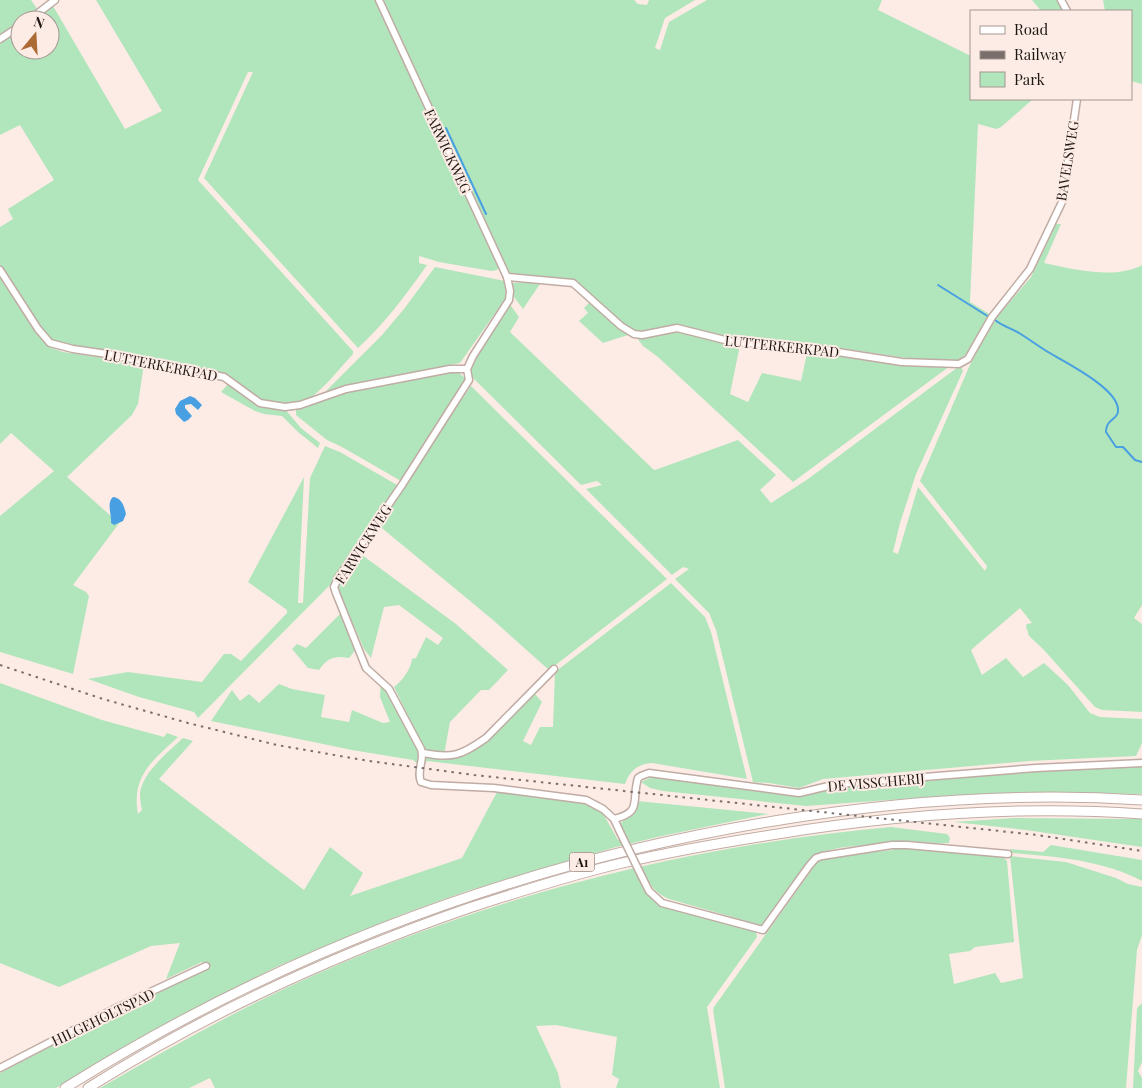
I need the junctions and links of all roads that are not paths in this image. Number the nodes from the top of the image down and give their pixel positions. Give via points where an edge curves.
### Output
1 (55, 0) edge
2 (379, 0) edge
3 (42, 10) edge
4 (1077, 100) edge
5 (0, 270) edge
6 (506, 277) junction
7 (959, 364) joint
8 (467, 368) junction
9 (554, 669) dead end
10 (423, 753) junction
11 (1142, 762) edge
12 (1142, 800) edge
13 (1142, 814) edge
14 (614, 819) junction
15 (1008, 854) dead end
16 (206, 966) dead end
17 (0, 1068) edge
18 (65, 1088) edge
19 (88, 1088) edge

1 - 3 street
2 - 6 street, FARWICKWEG
4 - 7 street, BAVELSWEG via 1062,202 1054,221 1030,270 992,318 968,360
5 - 8 street, LUTTERKERKPAD via 50,343 224,377 260,403 285,407 300,405 346,389
6 - 7 street, LUTTERKERKPAD via 573,283 634,334 677,328 733,342 812,348 902,362
6 - 8 street, FARWICKWEG via 509,300
8 - 10 street, FARWICKWEG via 469,380 334,587 366,668 383,682 394,697
9 - 10 street via 486,738 473,747 455,756
10 - 14 street via 419,780 423,784 580,798 596,804
11 - 14 street, DE VISSCHERIJ via 837,784 798,793 649,773 638,778 631,812
12 - 18 highway, A1 via 983,799 890,805 754,824 624,850 491,888 312,956 216,1002
13 - 19 highway, A1 via 982,812 894,818 774,834 617,864 431,921 331,962 190,1029
14 - 15 street, bridge via 649,891 662,903 763,930 809,866 822,856 907,845
16 - 17 street, HILGEHOLTSPAD

